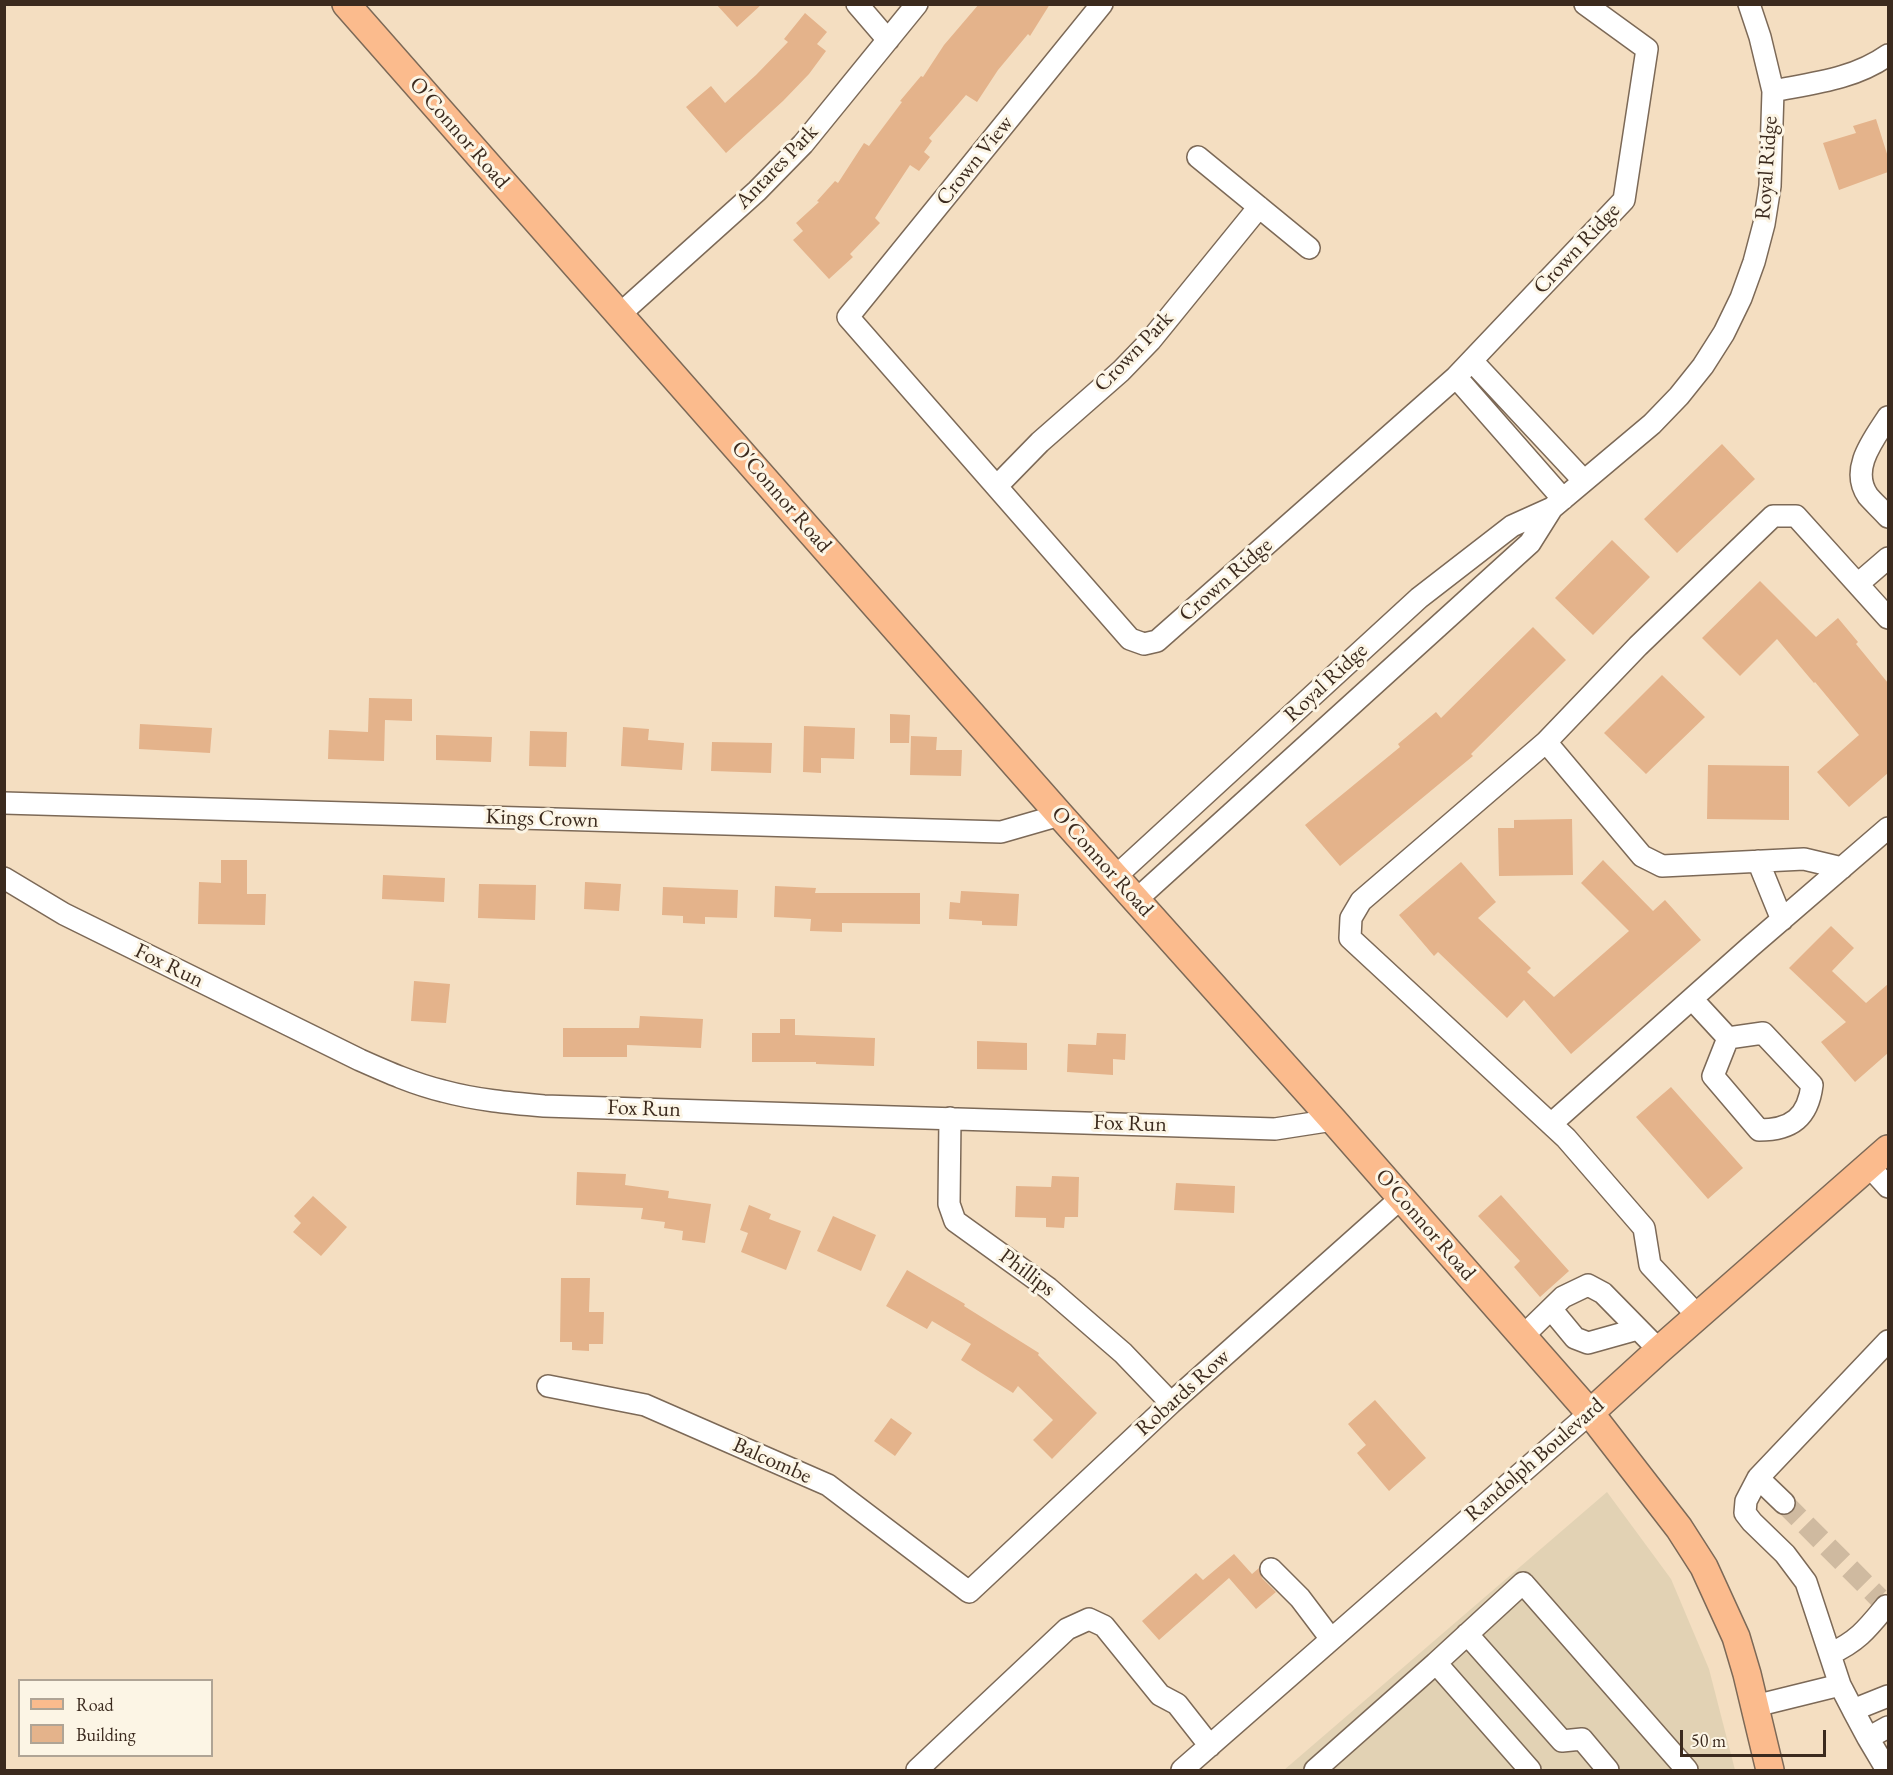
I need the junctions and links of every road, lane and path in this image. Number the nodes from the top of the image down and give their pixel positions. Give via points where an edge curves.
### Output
1 (346, 4) edge
2 (856, 4) edge
3 (917, 4) edge
4 (1102, 4) edge
5 (1585, 4) edge
6 (1749, 4) edge
7 (888, 40) junction
8 (1888, 55) edge
9 (1773, 91) junction
10 (1198, 157) dead end
11 (1259, 207) junction
12 (1309, 248) dead end
13 (620, 315) junction
14 (1472, 361) junction
15 (1456, 377) junction
16 (1888, 417) edge
17 (1584, 481) junction
18 (997, 486) junction
19 (1558, 503) junction
20 (1888, 517) edge
21 (1888, 558) edge
22 (1859, 584) junction
23 (1888, 618) edge
24 (1546, 742) junction
25 (10, 807) edge
26 (1060, 815) junction
27 (1888, 828) edge
28 (1758, 861) junction
29 (1842, 868) junction
30 (1115, 877) junction
31 (4, 878) edge
32 (1136, 900) junction
33 (1782, 921) junction
34 (1692, 999) junction
35 (1728, 1038) junction
36 (950, 1118) junction
37 (1333, 1120) junction
38 (1551, 1124) junction
39 (1879, 1157) edge
40 (1888, 1187) edge
41 (1401, 1198) junction
42 (1551, 1309) junction
43 (1698, 1316) junction
44 (1638, 1329) junction
45 (1523, 1336) junction
46 (1888, 1341) edge
47 (1659, 1350) junction
48 (548, 1386) dead end
49 (1171, 1403) junction
50 (1590, 1413) junction
51 (1758, 1478) junction
52 (1784, 1503) tunnel mouth
53 (1271, 1569) dead end
54 (969, 1592) joint
55 (1884, 1604) edge
56 (1467, 1634) junction
57 (1331, 1639) junction
58 (1830, 1654) junction
59 (1436, 1663) junction
60 (1840, 1685) junction
61 (1888, 1696) edge
62 (1755, 1706) junction
63 (1853, 1710) junction
64 (1888, 1727) edge
65 (1868, 1738) junction
66 (1210, 1746) junction
67 (917, 1770) edge
68 (1182, 1770) edge
69 (1315, 1770) edge
70 (1530, 1770) edge
71 (1608, 1770) edge
72 (1687, 1770) edge
73 (1770, 1770) edge
74 (1887, 1770) edge

1 - 13 main road, O'Connor Road
2 - 7 street
3 - 7 street, Antares Park
4 - 18 street, Crown View via 848,317
5 - 14 street, Crown Ridge via 1647,49 1624,200
6 - 9 street, Royal Ridge
7 - 13 street, Antares Park via 803,144
8 - 9 street via 1840,78
9 - 17 street, Royal Ridge via 1766,215 1741,298 1724,333 1679,396
10 - 11 street
11 - 12 street
11 - 18 street, Crown Park via 1150,341
13 - 26 main road, O'Connor Road
14 - 15 street, Crown Ridge
14 - 17 street
15 - 18 street, Crown Ridge via 1157,640 1144,644 1130,639
15 - 19 street
16 - 20 street via 1868,450 1860,473 1867,494
17 - 19 street, Royal Ridge
19 - 30 street, Royal Ridge via 1512,526 1419,598
19 - 32 street, Royal Ridge via 1530,543
21 - 22 street
22 - 23 street
22 - 24 street via 1796,516 1773,516 1638,646
24 - 28 street via 1642,856 1662,866
24 - 38 street via 1361,901 1352,918 1350,938
25 - 26 street, Kings Crown via 1001,832
26 - 30 main road, O'Connor Road
27 - 29 street
28 - 29 street via 1804,859
28 - 33 street
29 - 33 street
30 - 32 main road, O'Connor Road
31 - 36 street, Fox Run via 64,914 328,1044 401,1078 443,1091 486,1101 544,1106
32 - 37 main road, O'Connor Road
33 - 34 street
34 - 35 street
34 - 38 street
35 - 35 street via 1763,1033 1812,1084 1804,1113 1791,1124 1759,1130 1713,1076
36 - 37 street, Fox Run via 1275,1129
36 - 49 street, Phillips via 949,1204 955,1221 1048,1288 1123,1353
37 - 41 main road, O'Connor Road
38 - 43 street via 1644,1228 1650,1265
39 - 40 street
39 - 43 main road, Randolph Boulevard
41 - 45 main road, O'Connor Road
41 - 49 street, Robards Row
42 - 44 street via 1575,1338 1588,1343
42 - 44 street via 1563,1297 1588,1285 1603,1293
42 - 45 street
43 - 47 main road, Randolph Boulevard
44 - 47 street
45 - 50 main road, O'Connor Road
46 - 51 street
47 - 50 main road, Randolph Boulevard
48 - 54 street, Balcombe via 645,1405 828,1485
49 - 54 street, Robards Row
50 - 57 street, Randolph Boulevard
50 - 62 main road, O'Connor Road via 1679,1528 1704,1567 1736,1637
51 - 52 street
51 - 58 street via 1746,1501 1745,1513 1806,1582
53 - 57 street via 1300,1598
55 - 58 street via 1864,1633
56 - 59 street
56 - 71 street via 1562,1741 1582,1739
56 - 72 street via 1523,1583
57 - 66 street, Randolph Boulevard
58 - 60 street
59 - 69 street
59 - 70 street
60 - 62 street
60 - 63 street
61 - 63 street
62 - 73 main road, O'Connor Road
63 - 65 street
64 - 65 street
65 - 74 street
66 - 67 street via 1177,1704 1160,1695 1104,1626 1089,1619 1067,1629
66 - 68 street, Randolph Boulevard

